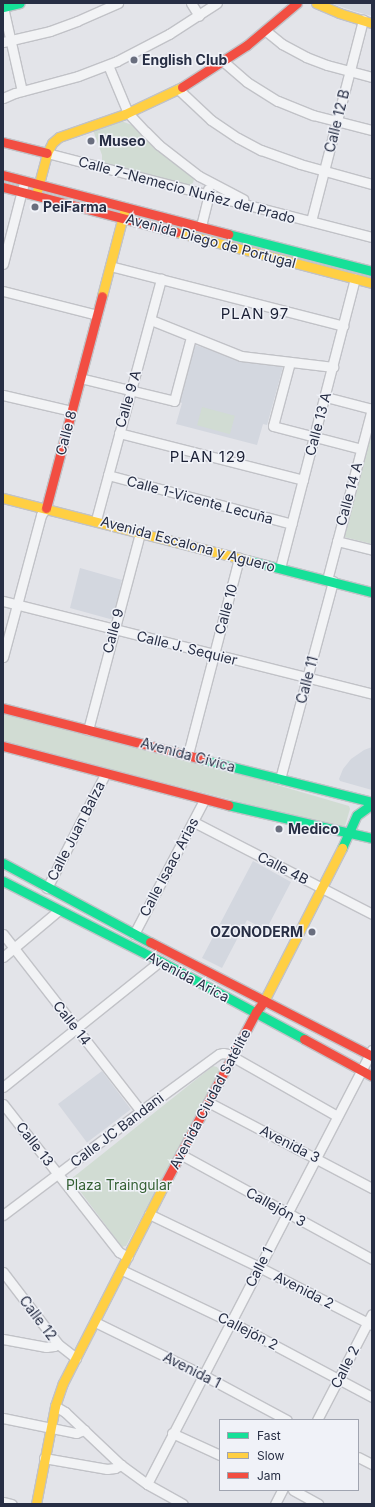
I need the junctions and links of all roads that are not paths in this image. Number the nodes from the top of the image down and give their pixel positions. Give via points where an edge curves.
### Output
1 (20, 3) edge
2 (118, 3) edge
3 (191, 3) edge
4 (217, 3) edge
5 (297, 3) edge
6 (316, 3) edge
7 (3, 7) edge
8 (199, 16) junction
9 (368, 21) edge
10 (266, 31) junction
11 (7, 41) edge
12 (224, 62) junction
13 (108, 65) junction
14 (350, 71) junction
15 (372, 77) edge
16 (178, 89) junction
17 (22, 91) junction
18 (3, 98) edge
19 (128, 113) junction
20 (337, 121) junction
21 (372, 130) edge
22 (3, 142) edge
23 (47, 153) junction
24 (324, 171) junction
25 (3, 175) edge
26 (25, 181) junction
27 (208, 181) junction
28 (372, 184) edge
29 (39, 185) junction
30 (3, 187) edge
31 (22, 192) junction
32 (209, 195) junction
33 (36, 196) junction
34 (125, 207) junction
35 (276, 212) junction
36 (122, 218) junction
37 (311, 222) junction
38 (201, 226) junction
39 (372, 237) edge
40 (271, 245) junction
41 (268, 256) junction
42 (3, 264) edge
43 (110, 266) junction
44 (358, 268) junction
45 (372, 271) edge
46 (161, 279) junction
47 (355, 279) junction
48 (372, 283) edge
49 (3, 291) edge
50 (96, 315) junction
51 (151, 320) junction
52 (343, 326) junction
53 (191, 337) junction
54 (290, 362) junction
55 (333, 367) junction
56 (80, 378) junction
57 (131, 391) junction
58 (3, 395) edge
59 (326, 397) junction
60 (372, 409) edge
61 (71, 411) junction
62 (119, 433) junction
63 (314, 437) junction
64 (361, 449) junction
65 (108, 475) junction
66 (303, 480) junction
67 (3, 498) edge
68 (46, 508) junction
69 (96, 520) junction
70 (292, 524) junction
71 (140, 533) junction
72 (337, 541) junction
73 (372, 550) edge
74 (239, 558) junction
75 (280, 568) junction
76 (330, 581) junction
77 (372, 592) edge
78 (3, 601) edge
79 (17, 604) junction
80 (114, 630) junction
81 (214, 655) junction
82 (3, 657) edge
83 (308, 677) junction
84 (372, 694) edge
85 (3, 708) edge
86 (88, 730) junction
87 (3, 746) edge
88 (188, 754) junction
89 (106, 774) junction
90 (280, 779) junction
91 (204, 800) junction
92 (372, 803) edge
93 (194, 822) junction
94 (349, 834) junction
95 (372, 838) edge
96 (3, 864) edge
97 (3, 881) edge
98 (47, 888) junction
99 (322, 888) junction
100 (59, 910) junction
101 (372, 914) edge
102 (3, 934) edge
103 (134, 934) junction
104 (14, 948) junction
105 (3, 957) edge
106 (160, 961) junction
107 (264, 1001) junction
108 (256, 1012) junction
109 (77, 1029) junction
110 (371, 1053) edge
111 (233, 1056) junction
112 (361, 1070) junction
113 (372, 1076) edge
114 (3, 1087) edge
115 (208, 1102) junction
116 (3, 1104) edge
117 (141, 1112) junction
118 (337, 1116) junction
119 (180, 1154) junction
120 (316, 1158) junction
121 (59, 1174) junction
122 (372, 1188) edge
123 (149, 1214) junction
124 (286, 1214) junction
125 (3, 1215) edge
126 (128, 1257) junction
127 (372, 1259) edge
128 (259, 1267) junction
129 (122, 1270) junction
130 (3, 1272) edge
131 (372, 1314) edge
132 (95, 1322) junction
133 (231, 1322) junction
134 (370, 1324) edge
135 (3, 1339) edge
136 (58, 1344) junction
137 (76, 1358) junction
138 (203, 1375) junction
139 (339, 1379) junction
140 (372, 1397) edge
141 (55, 1406) junction
142 (3, 1418) edge
143 (285, 1419) edge
144 (318, 1419) edge
145 (50, 1427) junction
146 (84, 1430) junction
147 (172, 1433) junction
148 (219, 1455) edge
149 (44, 1458) junction
150 (359, 1458) edge
151 (372, 1464) edge
152 (121, 1465) junction
153 (147, 1484) junction
154 (282, 1491) edge
155 (295, 1491) edge
156 (3, 1502) edge
157 (12, 1504) edge
158 (36, 1504) edge
159 (181, 1504) edge
160 (275, 1504) edge
161 (318, 1504) edge

1 - 7 main road
2 - 11 street via 60,27
3 - 8 street
4 - 8 street
5 - 10 main road
6 - 9 main road via 340,14
7 - 11 street
8 - 13 street via 154,43
9 - 14 street, Calle 12 B
10 - 12 main road
10 - 14 street via 312,60
11 - 17 street
12 - 16 main road
12 - 20 street via 247,82 278,101 295,109
13 - 17 street
13 - 19 street
14 - 15 street
14 - 20 street, Calle 12 B
16 - 19 main road
16 - 24 street via 211,120 244,142 272,155
17 - 18 street
19 - 23 main road via 64,134 52,143
19 - 27 street via 159,145
20 - 21 street
20 - 24 street, Calle 12 B
22 - 23 main road, Calle 7-Nemecio Nuñez del Prado
23 - 29 main road
23 - 32 street, Calle 7-Nemecio Nuñez del Prado
24 - 28 street
24 - 37 street, Calle 12 B
25 - 26 main road, Avenida Diego de Portugal
26 - 29 main road, Avenida Diego de Portugal
26 - 31 street
27 - 32 street
27 - 35 street via 233,195
29 - 33 main road
29 - 34 main road, Avenida Diego de Portugal
30 - 31 main road, Avenida Diego de Portugal
31 - 33 main road, Avenida Diego de Portugal
31 - 42 street
32 - 35 street, Calle 7-Nemecio Nuñez del Prado
32 - 38 street
33 - 36 main road, Avenida Diego de Portugal
34 - 36 main road, Calle 8
34 - 38 main road, Avenida Diego de Portugal
35 - 37 street, Calle 7-Nemecio Nuñez del Prado
36 - 41 main road, Avenida Diego de Portugal
36 - 43 main road, Calle 8
37 - 39 street, Calle 7-Nemecio Nuñez del Prado
38 - 40 main road, Avenida Diego de Portugal
40 - 41 main road
40 - 44 main road, Avenida Diego de Portugal
41 - 47 main road, Avenida Diego de Portugal
43 - 46 street
43 - 50 main road, Calle 8
44 - 45 main road, Avenida Diego de Portugal
44 - 47 main road
46 - 51 street, Calle 9 A
46 - 52 street
47 - 48 main road, Avenida Diego de Portugal
47 - 52 street, Calle 13 A
49 - 50 street
50 - 56 main road, Calle 8
51 - 53 street
51 - 57 street, Calle 9 A
52 - 55 street, Calle 13 A
53 - 54 street via 241,356
53 - 57 street via 174,401
54 - 55 street
54 - 63 street via 273,426
55 - 59 street, Calle 13 A
56 - 57 street
56 - 61 main road, Calle 8
57 - 62 street, Calle 9 A
58 - 61 street
59 - 60 street
59 - 63 street, Calle 13 A
60 - 64 street, Calle 14 A
61 - 68 main road, Calle 8
62 - 65 street, Calle 9 A
62 - 66 street
63 - 64 street
63 - 66 street, Calle 13 A
64 - 72 street, Calle 14 A
65 - 69 street, Calle 9 A
65 - 70 street, Calle 1-Vicente Lecuña
66 - 70 street, Calle 13 A
67 - 68 main road, Avenida Escalona y Aguero
68 - 69 main road, Avenida Escalona y Aguero
68 - 79 street, Calle 8 via 41,515
69 - 71 main road, Avenida Escalona y Aguero
70 - 75 street, Calle 13 A
71 - 74 main road, Avenida Escalona y Aguero
71 - 80 street, Calle 9
72 - 73 street
72 - 76 street, Calle 14 A
74 - 75 main road, Avenida Escalona y Aguero
74 - 81 street, Calle 10
75 - 76 main road, Avenida Escalona y Aguero
76 - 77 main road, Avenida Escalona y Aguero
76 - 83 street, Calle 11
78 - 79 street, Calle J. Sequier
79 - 80 street, Calle J. Sequier
79 - 82 street, Calle 8
80 - 81 street, Calle J. Sequier
80 - 86 street, Calle 9
81 - 83 street, Calle J. Sequier
81 - 88 street, Calle 10
83 - 84 street, Calle J. Sequier
83 - 90 street, Calle 11
85 - 86 main road, Avenida Cívica
86 - 88 main road, Avenida Cívica
87 - 89 main road
88 - 90 main road, Avenida Cívica
89 - 91 main road
89 - 98 street, Calle Juan Balza
90 - 92 main road, Avenida Cívica
91 - 93 street, Calle Isaac Arias
91 - 94 main road
92 - 94 main road, Avenida Ciudad Satélite via 357,815
93 - 99 street, Calle 4B
93 - 103 street, Calle Isaac Arias
94 - 95 main road
94 - 99 main road, Avenida Ciudad Satélite
96 - 98 main road, Avenida Arica
97 - 100 main road, Avenida Arica
98 - 103 main road, Avenida Arica
99 - 101 street, Calle 4B
99 - 107 main road, Avenida Ciudad Satélite
100 - 104 street
100 - 106 main road, Avenida Arica
102 - 104 street, Calle 14
103 - 107 main road, Avenida Arica
104 - 105 street
104 - 109 street, Calle 14
106 - 108 main road, Avenida Arica
106 - 109 street
107 - 108 main road, Avenida Ciudad Satélite
107 - 110 main road, Avenida Arica
108 - 111 main road, Avenida Ciudad Satélite
108 - 112 main road, Avenida Arica
109 - 114 street
109 - 117 street, Calle 14
110 - 112 street, Calle 1
111 - 115 main road, Avenida Ciudad Satélite
111 - 117 street, Calle JC Bandani via 219,1054
111 - 118 street
112 - 113 main road, Avenida Arica
112 - 118 street, Calle 1
115 - 119 main road, Avenida Ciudad Satélite
115 - 120 street, Avenida 3
116 - 121 street, Calle 13
117 - 121 street, Calle JC Bandani
118 - 120 street, Calle 1
119 - 123 main road, Avenida Ciudad Satélite
119 - 124 street, Callejón 3
120 - 122 street, Avenida 3
120 - 124 street, Calle 1
121 - 125 street, Calle JC Bandani
121 - 126 street, Calle 13 via 119,1252
123 - 126 main road, Avenida Ciudad Satélite
123 - 128 street, Avenida 2
124 - 127 street, Callejón 3
124 - 128 street, Calle 1
126 - 129 main road, Avenida Ciudad Satélite
128 - 133 street, Calle 1
128 - 134 street, Avenida 2
129 - 132 main road, Avenida Ciudad Satélite
129 - 133 street, Callejón 2
130 - 136 street, Calle 12
131 - 134 street, Calle 2
132 - 137 main road, Avenida Ciudad Satélite
132 - 138 street, Avenida 1
133 - 138 street, Calle 1
133 - 139 street, Callejón 2
134 - 139 street, Calle 2
135 - 136 street via 46,1347
136 - 137 street, Calle 12
137 - 141 main road, Avenida Ciudad Satélite
138 - 143 street, Avenida 1
138 - 147 street, Calle 1
139 - 140 street, Callejón 2
139 - 144 street, Calle 2
141 - 145 main road, Avenida Ciudad Satélite
141 - 146 street via 60,1407
142 - 145 street
145 - 146 street via 76,1433
145 - 149 main road, Avenida Ciudad Satélite
146 - 152 street
147 - 148 street
147 - 153 street, Calle 1
149 - 152 street via 108,1469
149 - 158 main road, Avenida Ciudad Satélite
150 - 151 street
152 - 153 street
153 - 159 street
154 - 160 street
155 - 161 street
156 - 157 street

